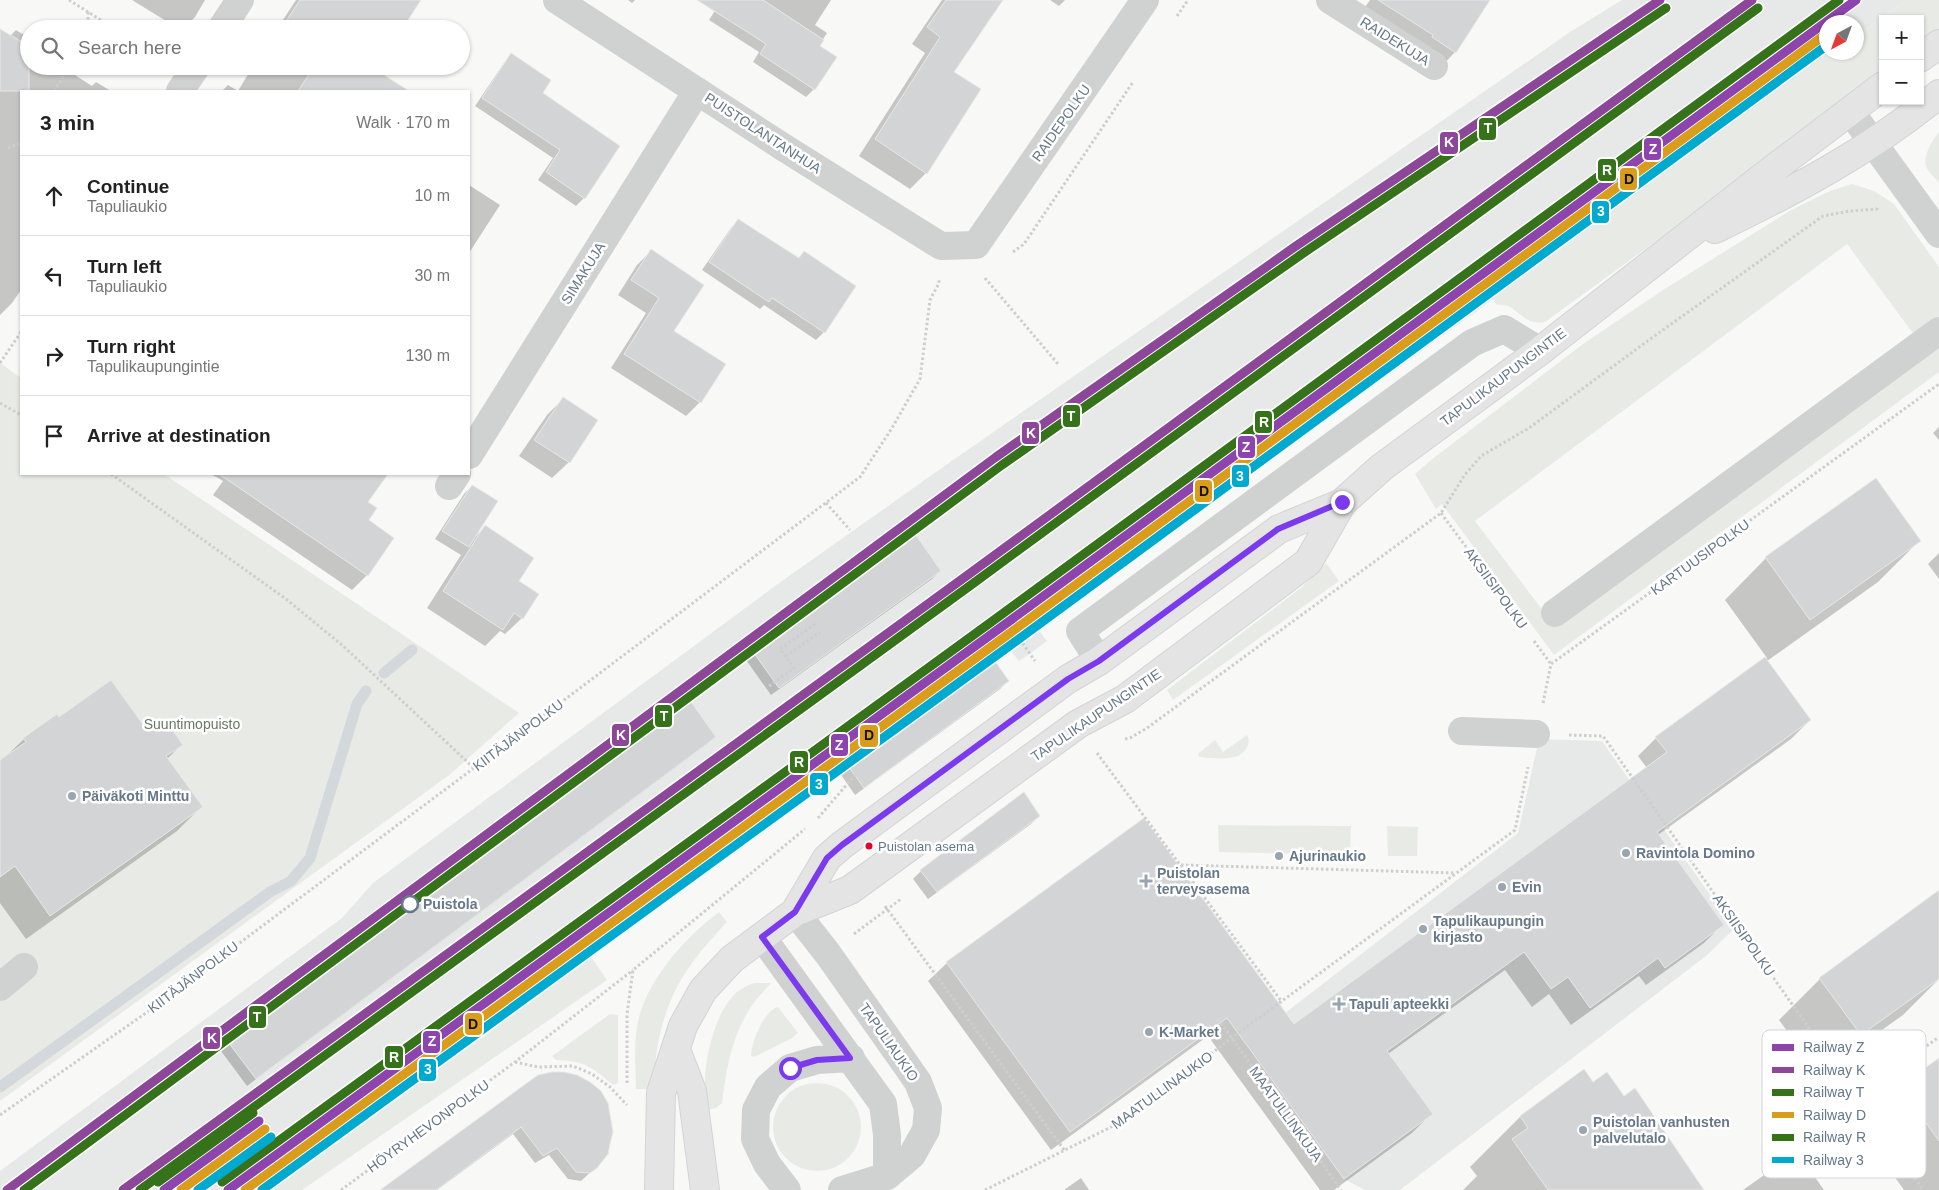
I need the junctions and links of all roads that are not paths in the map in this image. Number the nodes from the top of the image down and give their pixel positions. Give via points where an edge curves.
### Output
1 (240, 0) edge
2 (557, 0) edge
3 (1145, 0) edge
4 (1330, 0) edge
5 (227, 20) edge
6 (1939, 44) edge
7 (1924, 55) edge
8 (1434, 66) dead end
9 (191, 75) edge
10 (1879, 89) edge
11 (181, 90) edge
12 (697, 91) junction
13 (1939, 94) edge
14 (1850, 111) junction
15 (1873, 143) junction
16 (1939, 234) edge
17 (976, 245) joint
18 (1666, 253) junction
19 (1939, 331) edge
20 (1540, 351) junction
21 (470, 453) edge
22 (1342, 502) junction
23 (1555, 613) dead end
24 (1099, 661) junction
25 (1462, 731) dead end
26 (1536, 734) road end
27 (795, 912) junction
28 (762, 937) junction
29 (24, 968) dead end
30 (0, 987) edge
31 (676, 1050) junction
32 (850, 1058) junction
33 (887, 1176) junction
34 (658, 1190) edge
35 (705, 1190) edge
36 (787, 1190) edge
37 (842, 1190) edge

1 - 5 street
2 - 12 street, PUISTOLANTANHUA
3 - 17 street, RAIDEPOLKU
4 - 8 street, RAIDEKUJA
6 - 7 main road
9 - 11 street
10 - 14 main road, TAPULIKAUPUNGINTIE
12 - 17 street, PUISTOLANTANHUA via 941,246
12 - 21 street, SIMAKUJA
13 - 15 main road, TAPULIKAUPUNGINTIE
14 - 15 street
14 - 18 main road, TAPULIKAUPUNGINTIE
15 - 16 street
15 - 18 main road, TAPULIKAUPUNGINTIE via 1784,196
18 - 20 main road, TAPULIKAUPUNGINTIE
19 - 23 street
20 - 22 main road, TAPULIKAUPUNGINTIE via 1382,467
20 - 24 street via 1504,329 1472,342 1080,631
22 - 24 main road, TAPULIKAUPUNGINTIE via 1278,529
22 - 27 main road, TAPULIKAUPUNGINTIE via 1308,562 1300,568 1125,699 1078,724 850,890
24 - 27 main road, TAPULIKAUPUNGINTIE via 1068,679 842,845 827,858
25 - 26 street
27 - 28 main road, TAPULIKAUPUNGINTIE
27 - 33 street, TAPULIAUKIO via 918,1082 928,1108 926,1130 912,1154
28 - 31 main road, TAPULIKAUPUNGINTIE via 732,959 703,990 683,1026
28 - 32 street
29 - 30 street
31 - 34 main road, TAPULIKAUPUNGINTIE via 661,1093
31 - 35 main road via 692,1091
32 - 33 street via 883,1104 888,1135
32 - 36 street via 817,1060 790,1068 768,1087 756,1110 756,1139 767,1164
33 - 37 street, TAPULIAUKIO

